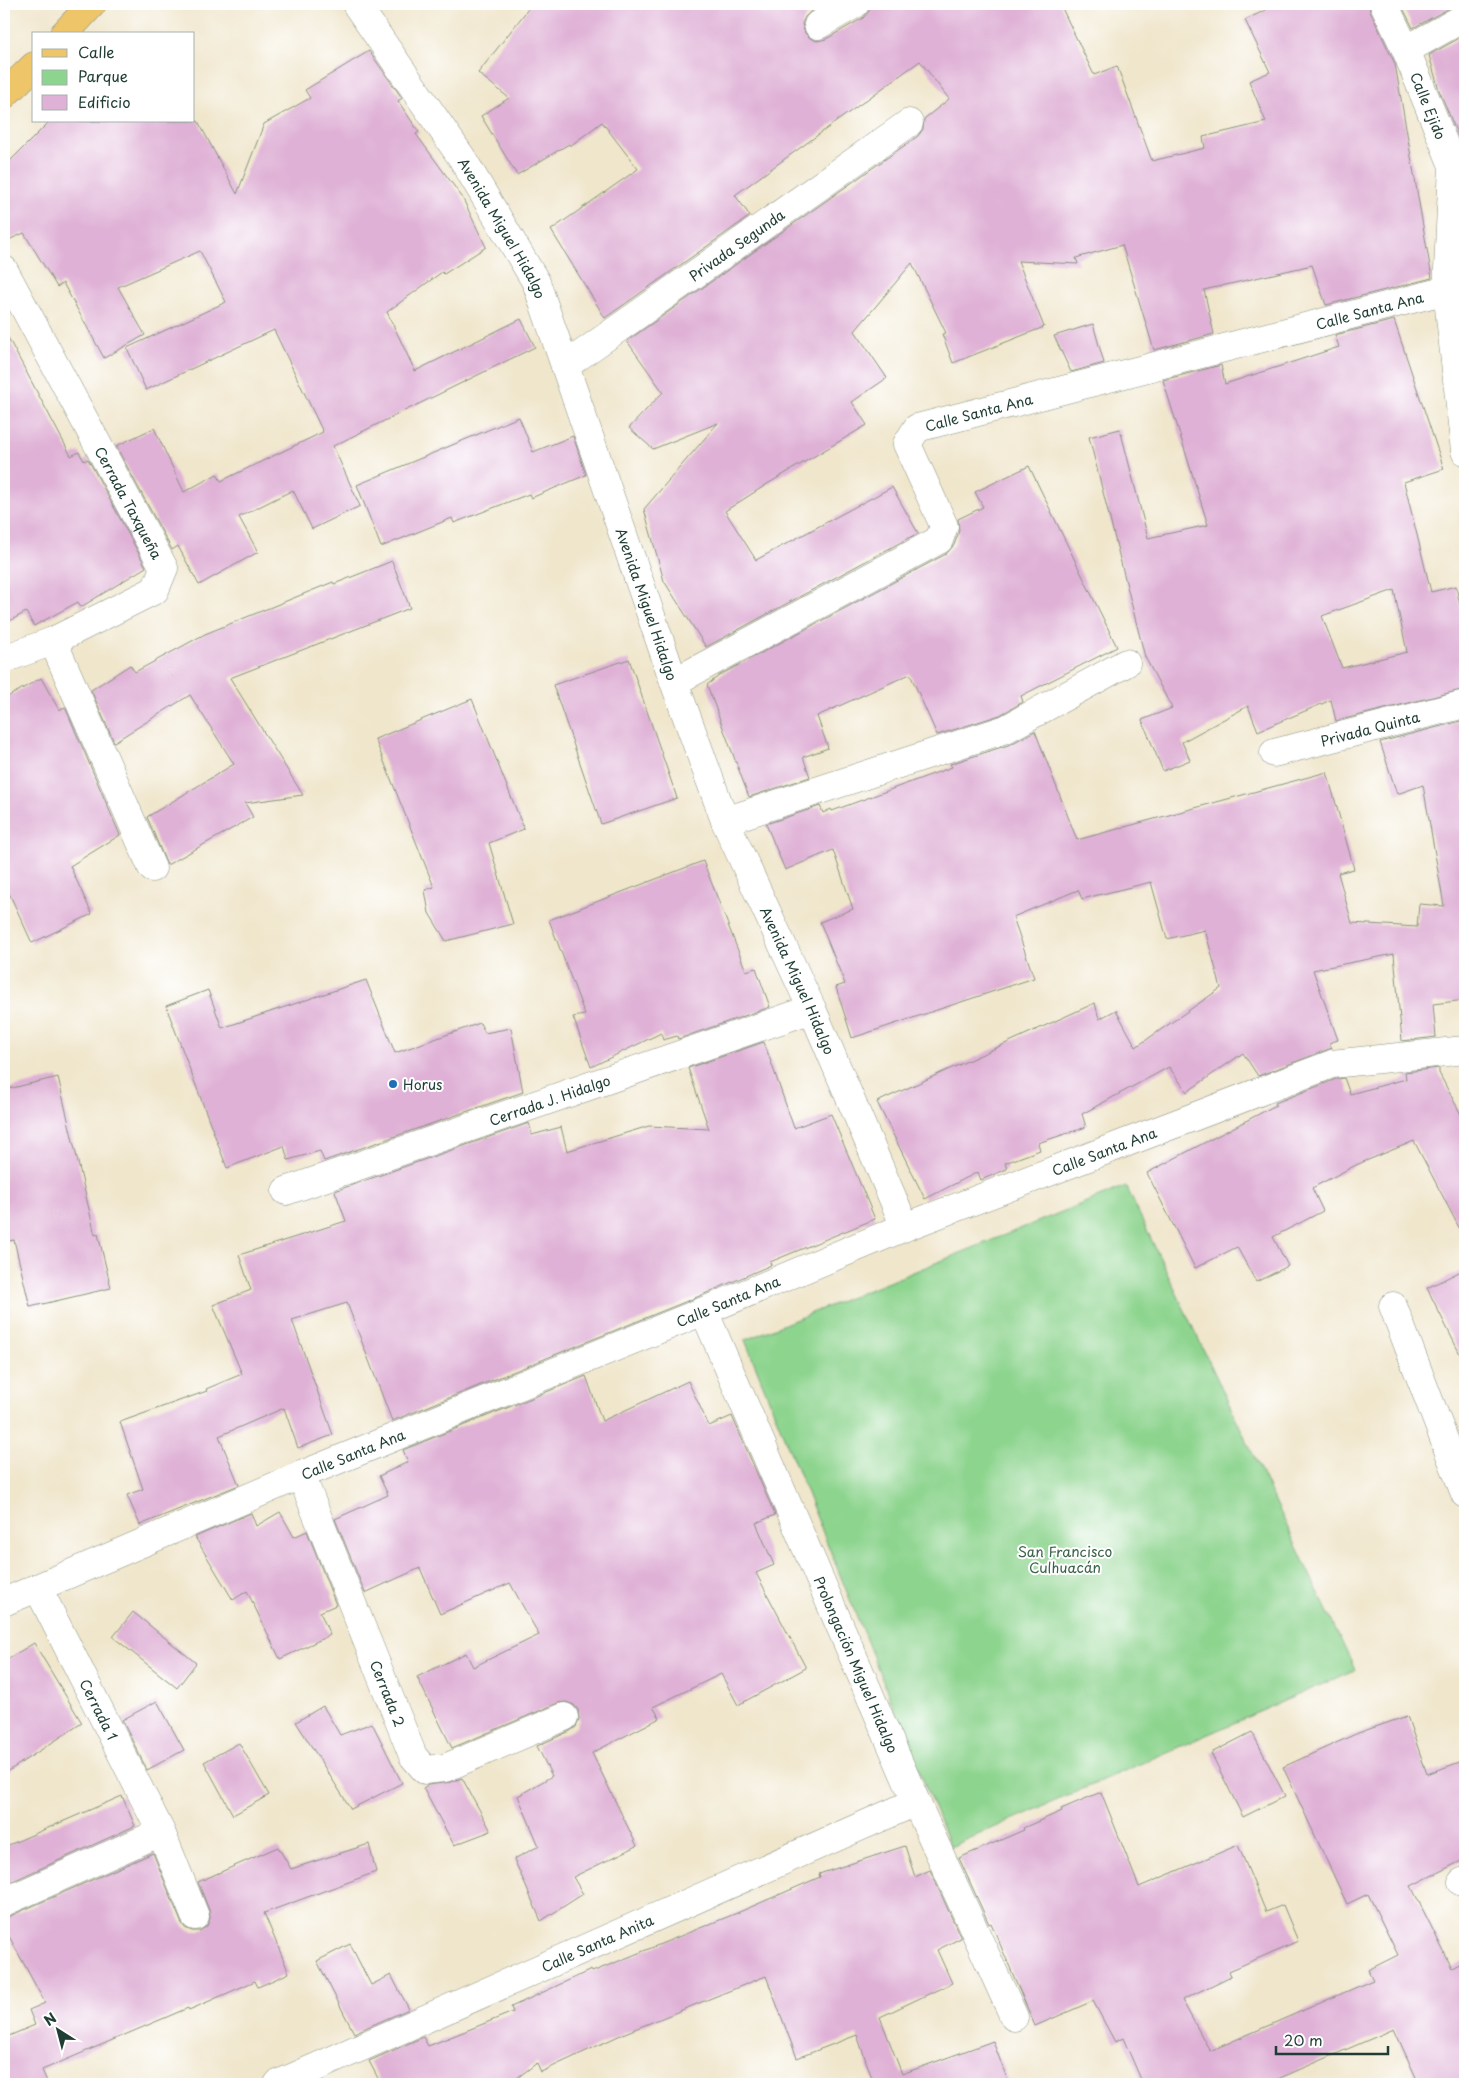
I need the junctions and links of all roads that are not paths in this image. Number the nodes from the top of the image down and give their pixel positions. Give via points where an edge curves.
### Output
1 (92, 4) edge
2 (356, 4) edge
3 (855, 4) edge
4 (1384, 4) edge
5 (1465, 16) edge
6 (818, 25) dead end
7 (66, 32) edge
8 (1406, 50) junction
9 (32, 68) edge
10 (4, 95) edge
11 (909, 123) dead end
12 (4, 270) edge
13 (1447, 290) junction
14 (565, 366) junction
15 (1462, 389) edge
16 (1465, 452) edge
17 (53, 641) junction
18 (4, 660) edge
19 (1126, 663) dead end
20 (674, 682) junction
21 (1465, 704) edge
22 (1274, 753) dead end
23 (725, 821) junction
24 (152, 868) dead end
25 (812, 1009) junction
26 (1465, 1050) edge
27 (286, 1191) dead end
28 (905, 1227) junction
29 (1393, 1306) dead end
30 (704, 1311) junction
31 (301, 1474) junction
32 (1465, 1494) edge
33 (38, 1588) junction
34 (4, 1602) edge
35 (564, 1717) dead end
36 (916, 1802) junction
37 (161, 1832) junction
38 (4, 1902) edge
39 (195, 1916) dead end
40 (1014, 2017) dead end
41 (278, 2084) edge

1 - 7 main road
2 - 14 street, Avenida Miguel Hidalgo via 462,158 536,282
3 - 6 street
4 - 8 street, Calle Ejido
5 - 8 street
8 - 13 street, Calle Ejido via 1453,166
9 - 10 main road
11 - 14 street, Privada Segunda
12 - 17 street, Cerrada Taxqueña via 164,568 155,590
13 - 15 street, Calle Ejido
13 - 20 street, Calle Santa Ana via 916,428 908,444 944,526 939,540
14 - 20 street, Avenida Miguel Hidalgo
15 - 16 street, Calle Ejido
17 - 18 street, Cerrada Taxqueña
17 - 24 street
19 - 23 street via 1006,729
20 - 23 street, Avenida Miguel Hidalgo
21 - 22 street, Privada Quinta
23 - 25 street, Avenida Miguel Hidalgo
25 - 27 street, Cerrada J. Hidalgo
25 - 28 street, Avenida Miguel Hidalgo
26 - 28 street, Calle Santa Ana via 1332,1064
28 - 30 street, Calle Santa Ana
29 - 32 street
30 - 31 street, Calle Santa Ana
30 - 36 street, Prolongación Miguel Hidalgo
31 - 33 street, Calle Santa Ana
31 - 35 street, Cerrada 2 via 412,1756 425,1770 445,1768
33 - 34 street, Calle Santa Ana
33 - 37 street, Cerrada 1
36 - 40 street, Prolongación Miguel Hidalgo
36 - 41 street, Calle Santa Anita
37 - 38 street
37 - 39 street, Cerrada 1

